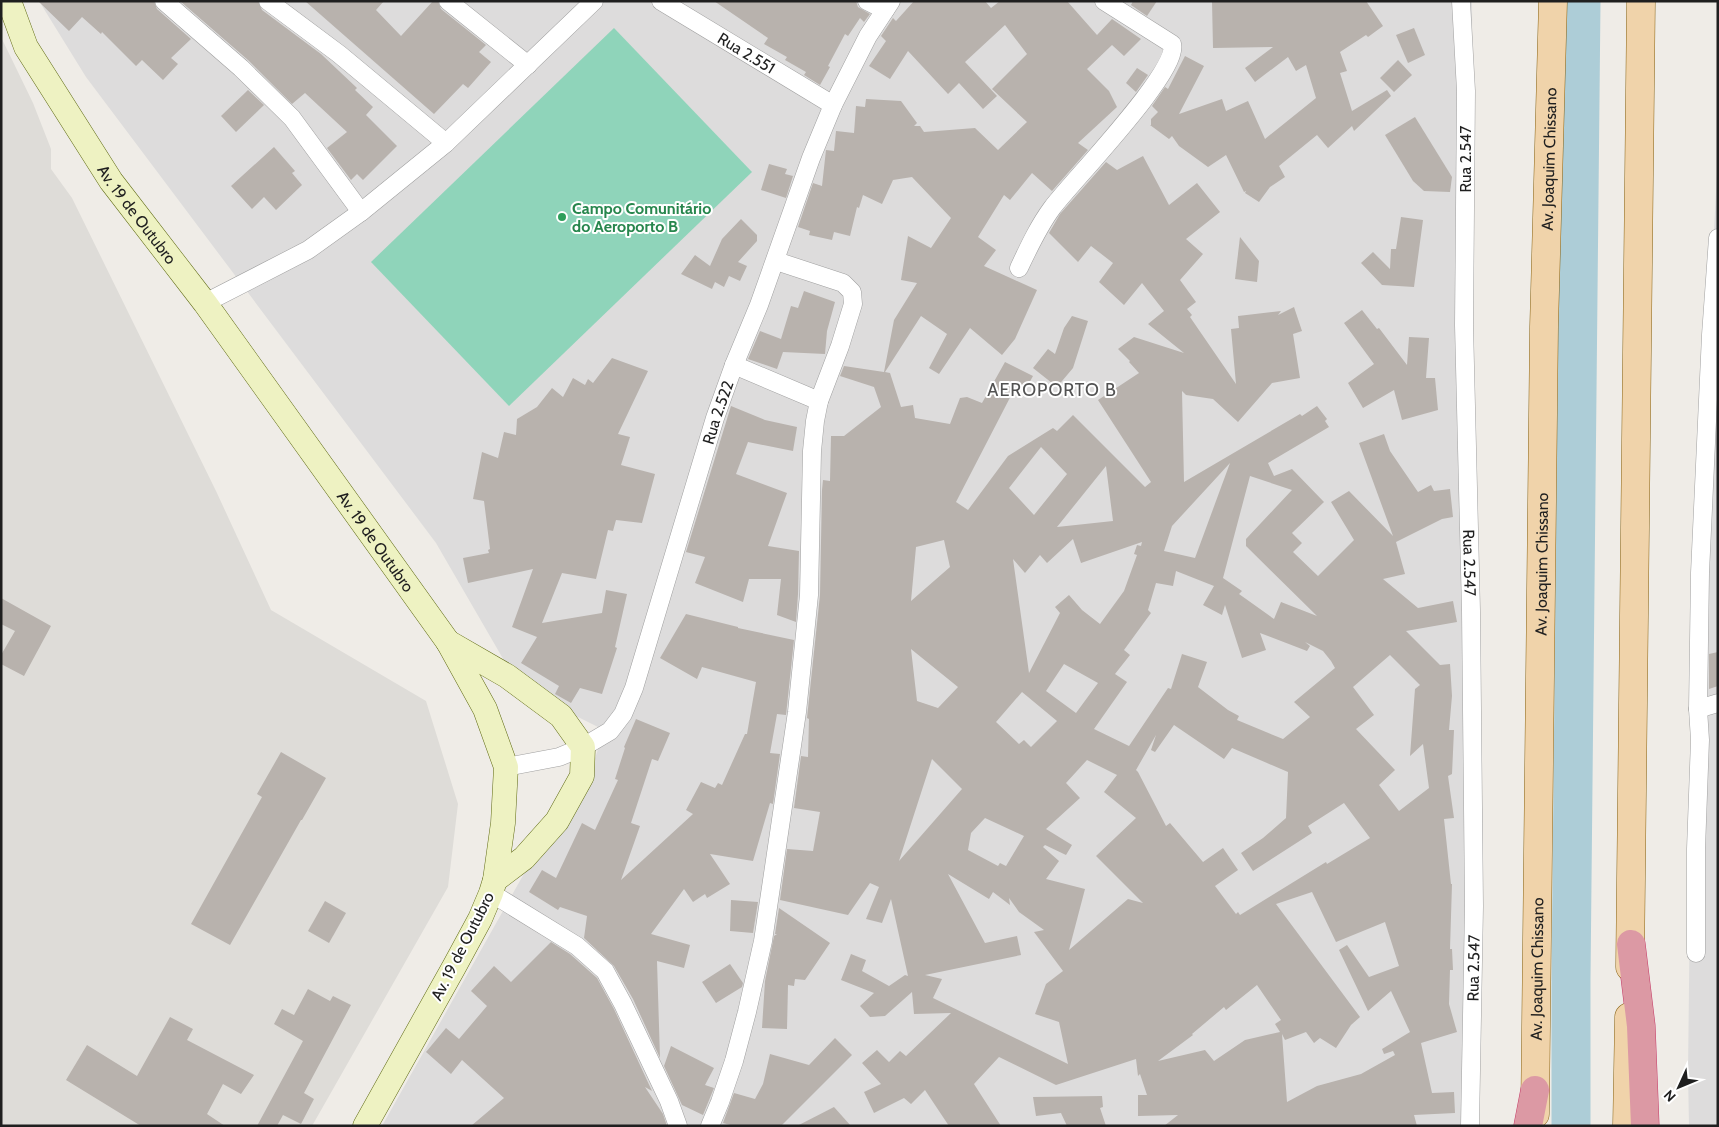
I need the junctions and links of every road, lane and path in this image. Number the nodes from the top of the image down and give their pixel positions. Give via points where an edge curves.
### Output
1 (9, 1) edge
2 (164, 1) edge
3 (268, 1) edge
4 (448, 1) edge
5 (594, 1) edge
6 (661, 1) edge
7 (867, 1) edge
8 (1104, 1) edge
9 (1461, 1) edge
10 (1553, 1) edge
11 (1642, 1) edge
12 (888, 6) edge
13 (528, 65) junction
14 (833, 105) junction
15 (446, 143) junction
16 (361, 212) junction
17 (1717, 244) edge
18 (776, 260) junction
19 (1019, 268) dead end
20 (205, 303) junction
21 (734, 365) junction
22 (819, 401) junction
23 (448, 642) junction
24 (1718, 704) edge
25 (1698, 709) junction
26 (582, 747) junction
27 (506, 767) junction
28 (493, 886) junction
29 (1631, 944) junction
30 (1696, 953) dead end
31 (1535, 1090) junction
32 (365, 1126) edge
33 (678, 1126) edge
34 (710, 1126) edge
35 (1470, 1126) edge
36 (1528, 1126) edge
37 (1535, 1126) edge
38 (1627, 1126) edge
39 (1645, 1126) edge

1 - 20 street, Av. 19 de Outubro via 26,48 111,181
2 - 16 street via 242,68 292,118
3 - 15 street via 339,54
4 - 13 street
5 - 13 street
6 - 14 street, Rua 2.551
7 - 12 street
8 - 19 street via 1172,44 1173,53 1153,88 1050,210
9 - 35 street, Rua 2.547 via 1466,91 1464,325 1472,611 1474,906
10 - 31 main road, Av. Joaquim Chissano via 1544,327
11 - 29 main road
12 - 14 street, Rua 2.522 via 868,36
13 - 15 street
14 - 18 street, Rua 2.522
15 - 16 street
16 - 20 street via 308,250
17 - 25 street via 1700,563
18 - 21 street, Rua 2.522
18 - 22 street via 842,283 852,292 853,304
20 - 23 street, Av. 19 de Outubro
21 - 22 street
21 - 26 street, Rua 2.522 via 634,688 623,714 610,731
22 - 34 street via 812,451 809,595 797,712 763,941 734,1061
23 - 26 street via 507,676 562,716
23 - 27 street, Av. 19 de Outubro via 485,709
24 - 25 street
25 - 30 street
26 - 27 street, Rua 2.522 via 559,757
26 - 28 street via 582,776 556,820 524,858
27 - 28 street, Av. 19 de Outubro via 503,824
28 - 32 street, Av. 19 de Outubro via 480,919
28 - 33 street via 577,946 605,971 669,1101
29 - 38 main road
29 - 39 highway via 1641,1026
31 - 36 highway
31 - 37 main road, Av. Joaquim Chissano

